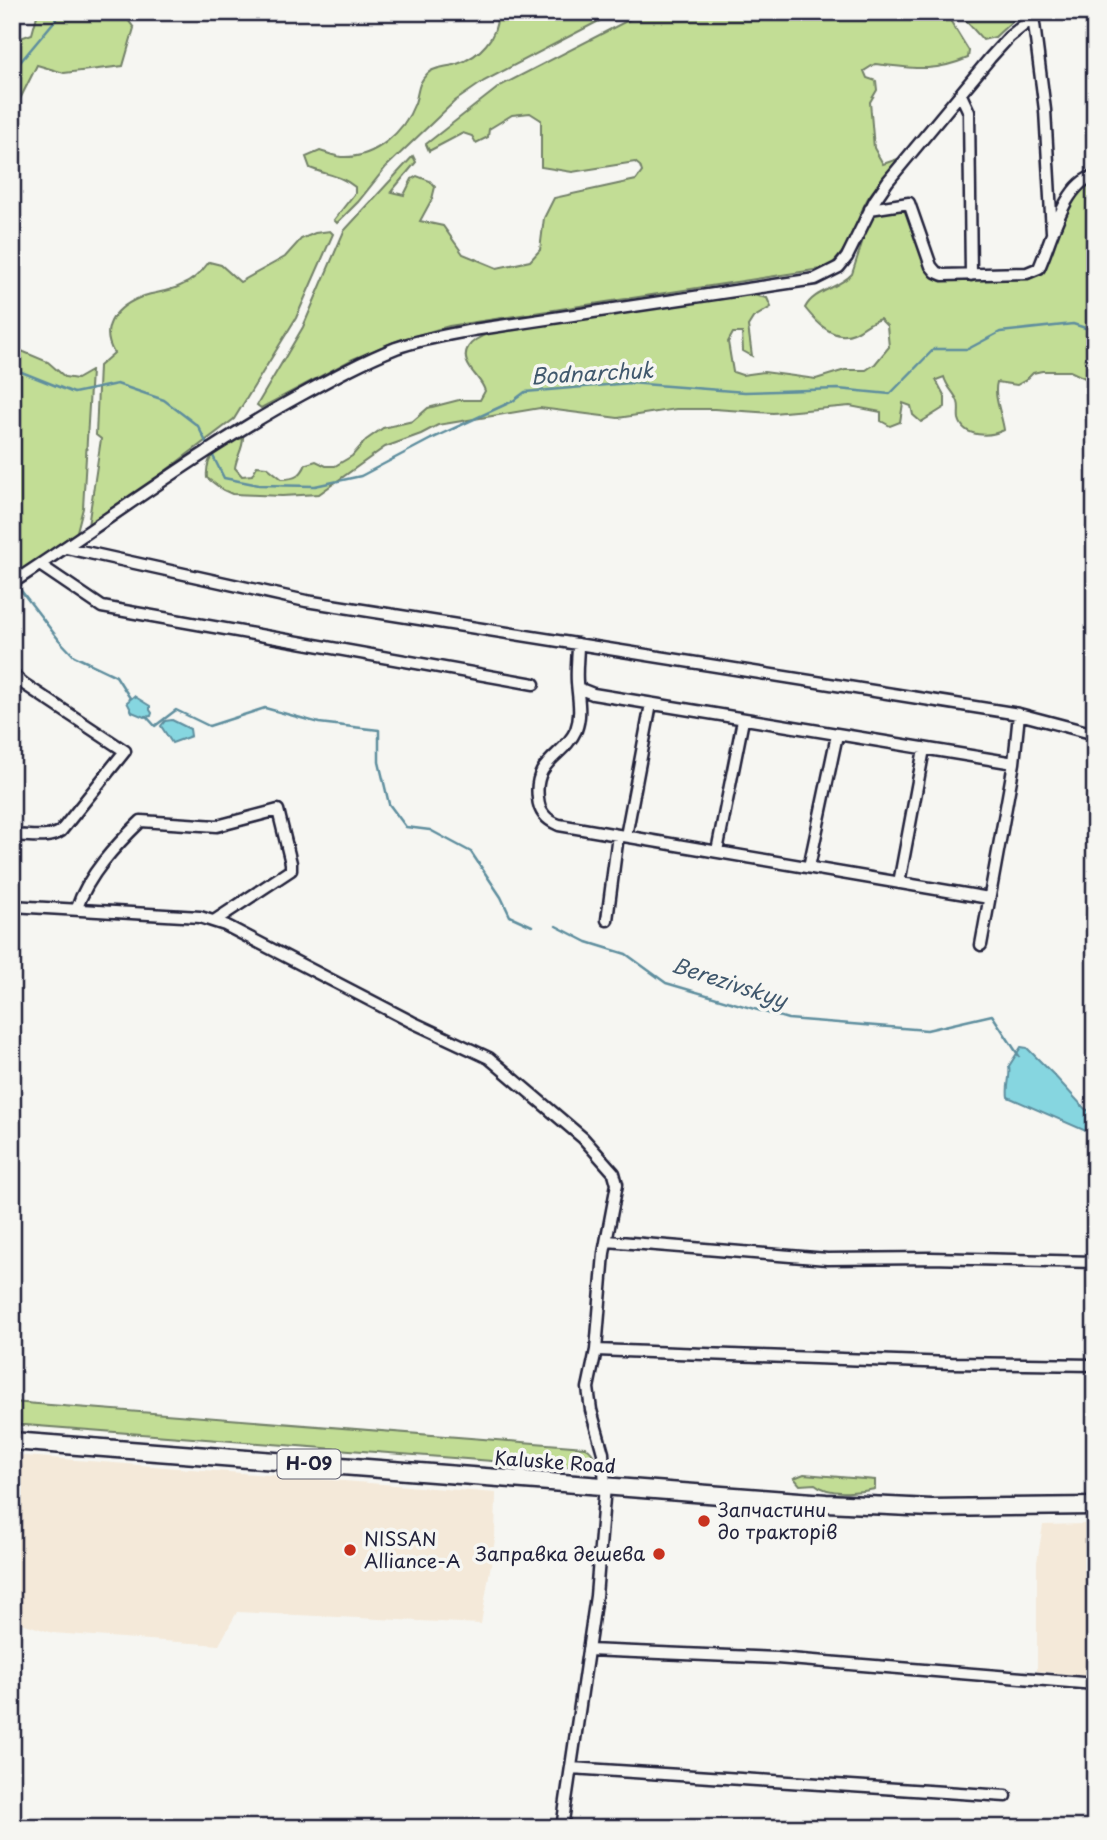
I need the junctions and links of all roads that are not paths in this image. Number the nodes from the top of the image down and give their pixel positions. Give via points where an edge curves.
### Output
1 (1036, 14) edge
2 (961, 95) junction
3 (1095, 176) edge
4 (870, 209) junction
5 (1052, 234) junction
6 (971, 275) junction
7 (67, 548) junction
8 (40, 565) junction
9 (16, 581) edge
10 (578, 644) junction
11 (12, 674) edge
12 (534, 684) dead end
13 (578, 688) junction
14 (650, 704) junction
15 (1019, 714) junction
16 (743, 720) junction
17 (1095, 734) edge
18 (837, 735) junction
19 (924, 749) junction
20 (1014, 763) junction
21 (12, 835) edge
22 (622, 835) junction
23 (717, 851) junction
24 (809, 867) junction
25 (899, 883) junction
26 (989, 898) junction
27 (12, 905) edge
28 (77, 908) junction
29 (607, 920) dead end
30 (214, 921) junction
31 (981, 945) dead end
32 (607, 1241) junction
33 (1095, 1262) edge
34 (596, 1350) junction
35 (1095, 1365) edge
36 (12, 1441) edge
37 (605, 1486) junction
38 (1095, 1506) edge
39 (589, 1650) junction
40 (1095, 1684) edge
41 (571, 1768) junction
42 (1006, 1796) dead end
43 (562, 1828) edge

1 - 2 street via 990,58
1 - 5 street
2 - 4 street
2 - 6 street via 969,112
3 - 5 street via 1071,193
4 - 6 street via 909,203 931,266 943,275
4 - 7 street via 847,257 839,267 815,279 430,338 396,348 247,424
5 - 6 street via 1034,272
7 - 8 street
7 - 10 street via 306,601
8 - 9 street
8 - 12 street via 102,607
10 - 13 street
10 - 15 street
11 - 21 street via 125,751 61,831 47,836
13 - 14 street
13 - 22 street via 581,704 576,730 545,764 538,778 538,803 541,813 559,825
14 - 16 street
14 - 22 street
15 - 17 street
15 - 20 street
16 - 18 street
16 - 23 street
18 - 19 street
18 - 24 street
19 - 20 street
19 - 25 street
20 - 26 street
22 - 23 street
22 - 29 street
23 - 24 street
24 - 25 street
25 - 26 street
26 - 31 street
27 - 28 street
28 - 30 street
28 - 30 street via 117,844 141,821 217,826 278,810 291,870
30 - 32 street via 489,1058 583,1138 614,1173 617,1184
32 - 33 street via 827,1259
32 - 34 street
34 - 35 street
34 - 37 street via 588,1388 603,1453
36 - 37 main road, Kaluske Road / Н-09
37 - 38 main road, Kaluske Road / Н-09 via 931,1508
37 - 39 street
39 - 40 street via 777,1658
39 - 41 street
41 - 42 street
41 - 43 street

